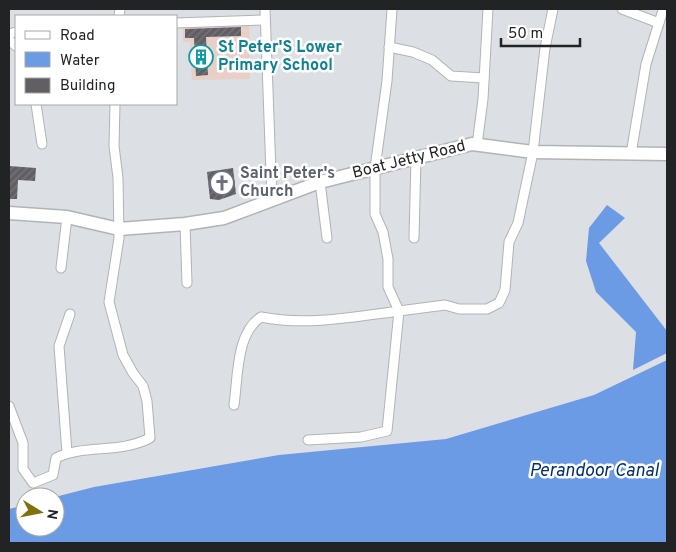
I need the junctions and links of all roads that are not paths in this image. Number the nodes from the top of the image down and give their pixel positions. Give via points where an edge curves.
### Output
1 (265, 9) edge
2 (392, 9) edge
3 (488, 9) edge
4 (553, 9) edge
5 (622, 9) edge
6 (663, 10) dead end
7 (265, 20) junction
8 (178, 23) edge
9 (659, 23) junction
10 (389, 47) junction
11 (484, 78) junction
12 (36, 105) edge
13 (115, 105) edge
14 (42, 144) dead end
15 (477, 145) junction
16 (533, 152) junction
17 (631, 154) junction
18 (667, 154) edge
19 (416, 158) junction
20 (375, 168) junction
21 (320, 182) junction
22 (272, 200) junction
23 (9, 213) edge
24 (67, 217) junction
25 (185, 224) junction
26 (118, 229) junction
27 (327, 238) dead end
28 (414, 238) dead end
29 (61, 268) dead end
30 (187, 283) dead end
31 (399, 311) junction
32 (70, 314) dead end
33 (234, 405) dead end
34 (9, 406) edge
35 (308, 440) dead end
36 (67, 453) junction

1 - 7 street
2 - 10 street
3 - 11 street
4 - 16 street via 545,48
5 - 9 street
6 - 9 street
7 - 8 street
7 - 22 street
9 - 17 street via 646,64
10 - 11 street via 432,60 451,76
10 - 20 street
11 - 15 street
12 - 14 street
13 - 26 street
15 - 16 street, Boat Jetty Road
15 - 19 street, Boat Jetty Road
16 - 17 street, Boat Jetty Road
16 - 31 street via 518,223 508,242 505,290 499,303 487,309 459,309 445,305
17 - 18 street, Boat Jetty Road
19 - 20 street, Boat Jetty Road
19 - 28 street
20 - 21 street, Boat Jetty Road
20 - 31 street via 374,214 385,241 388,287
21 - 22 street, Boat Jetty Road
21 - 27 street
22 - 25 street, Boat Jetty Road via 224,218
23 - 24 street, Boat Jetty Road
24 - 26 street, Boat Jetty Road
24 - 29 street
25 - 26 street, Boat Jetty Road
25 - 30 street
26 - 36 street via 109,302 123,354 132,373 144,386 150,438 134,447
31 - 33 street via 338,319 281,320 261,316 252,323 241,351
31 - 35 street via 387,431 361,437
32 - 36 street via 59,346
34 - 36 street via 23,443 23,469 33,483 54,475 56,458

